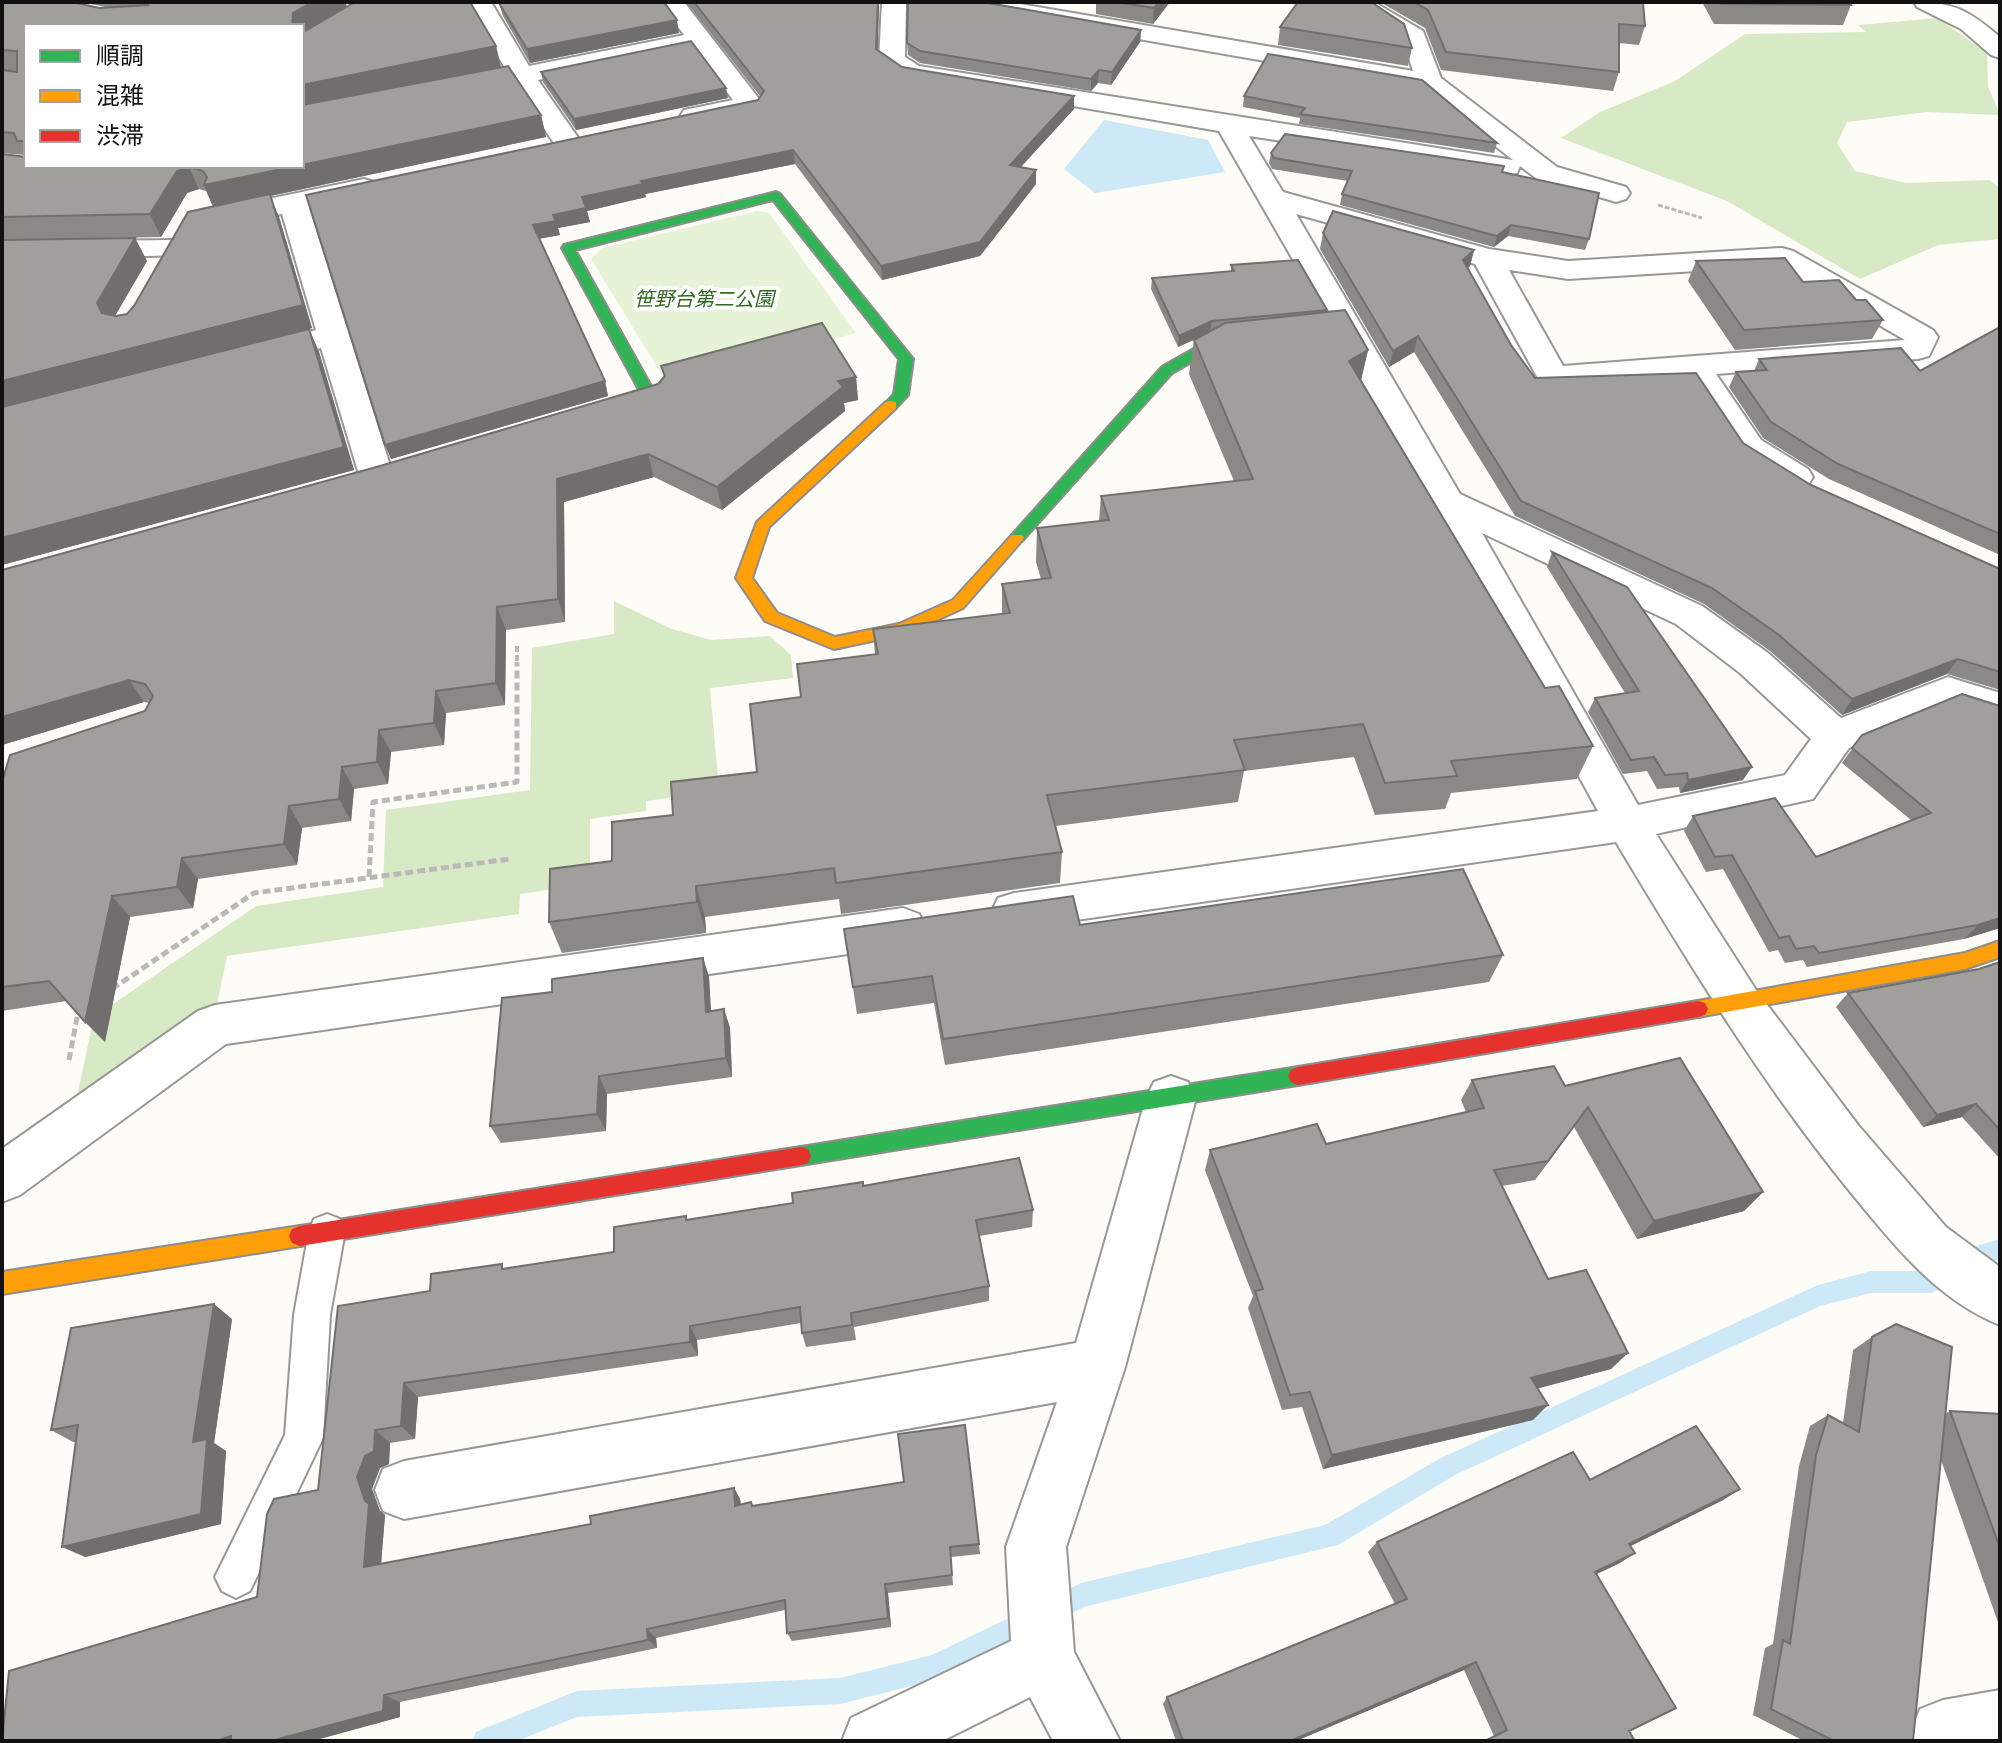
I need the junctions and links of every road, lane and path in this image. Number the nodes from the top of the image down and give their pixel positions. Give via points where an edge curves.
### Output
1 (479, 2) edge
2 (672, 2) edge
3 (894, 2) edge
4 (966, 2) edge
5 (1357, 2) edge
6 (1926, 2) edge
7 (702, 39) junction
8 (2000, 50) edge
9 (522, 75) junction
10 (1429, 82) junction
11 (427, 94) edge
12 (673, 120) edge
13 (1229, 125) junction
14 (597, 136) edge
15 (567, 142) junction
16 (536, 149) edge
17 (1547, 173) junction
18 (384, 183) edge
19 (206, 190) edge
20 (1616, 193) dead end
21 (1271, 198) junction
22 (293, 204) junction
23 (180, 237) junction
24 (2, 251) edge
25 (1487, 258) junction
26 (158, 275) edge
27 (334, 335) junction
28 (1273, 339) edge
29 (228, 362) edge
30 (1694, 366) junction
31 (590, 415) edge
32 (377, 478) edge
33 (1830, 496) edge
34 (1446, 502) junction
35 (517, 646) dead end
36 (2000, 708) edge
37 (1835, 737) junction
38 (1627, 824) junction
39 (510, 859) dead end
40 (369, 877) junction
41 (2000, 949) edge
42 (103, 995) dead end
43 (80, 999) edge
44 (90, 1003) edge
45 (1739, 1004) junction
46 (78, 1012) junction
47 (76, 1023) edge
48 (1171, 1098) junction
49 (2, 1178) edge
50 (327, 1231) junction
51 (2, 1283) edge
52 (2000, 1299) edge
53 (1097, 1367) junction
54 (404, 1490) dead end
55 (236, 1577) dead end
56 (1043, 1658) junction
57 (2000, 1722) edge
58 (874, 1741) edge
59 (1088, 1741) edge
60 (1943, 1741) edge

1 - 9 street
2 - 7 street
3 - 13 street via 892,60 912,72
4 - 10 street
5 - 10 street via 1414,36
6 - 8 street via 1970,24
7 - 9 street
7 - 12 street via 750,104
9 - 11 street
9 - 15 street
10 - 17 street
13 - 17 street
13 - 21 street
14 - 15 street
15 - 16 street
17 - 20 street
18 - 22 street
19 - 23 street
21 - 25 street
21 - 34 street via 1343,332
22 - 23 street
22 - 27 street
23 - 24 street
23 - 26 street
25 - 30 street via 1553,377
25 - 30 street via 1568,270 1782,257 1922,337 1918,349
27 - 29 street
27 - 32 street
28 - 31 street via 1211,345 1167,370 958,604 903,629 834,643 771,617 744,578 762,525 901,395 906,359 776,196 568,248 650,397
30 - 33 street via 1749,448
34 - 37 street via 1689,615 1754,663
34 - 38 street
35 - 40 path via 517,782 373,802
36 - 37 street via 1948,691
37 - 38 street via 1798,788
38 - 45 street
38 - 49 street via 215,1025
39 - 40 path
40 - 42 path via 254,893
41 - 45 street via 1965,961
43 - 46 path
44 - 46 path
45 - 48 street
45 - 52 street via 1840,1141 1927,1245
46 - 47 path
48 - 50 street
48 - 53 street
50 - 51 street
50 - 55 lane via 312,1315 304,1438
53 - 54 street
53 - 56 street via 1036,1547
56 - 58 street
56 - 59 street
57 - 60 street via 1943,1732

